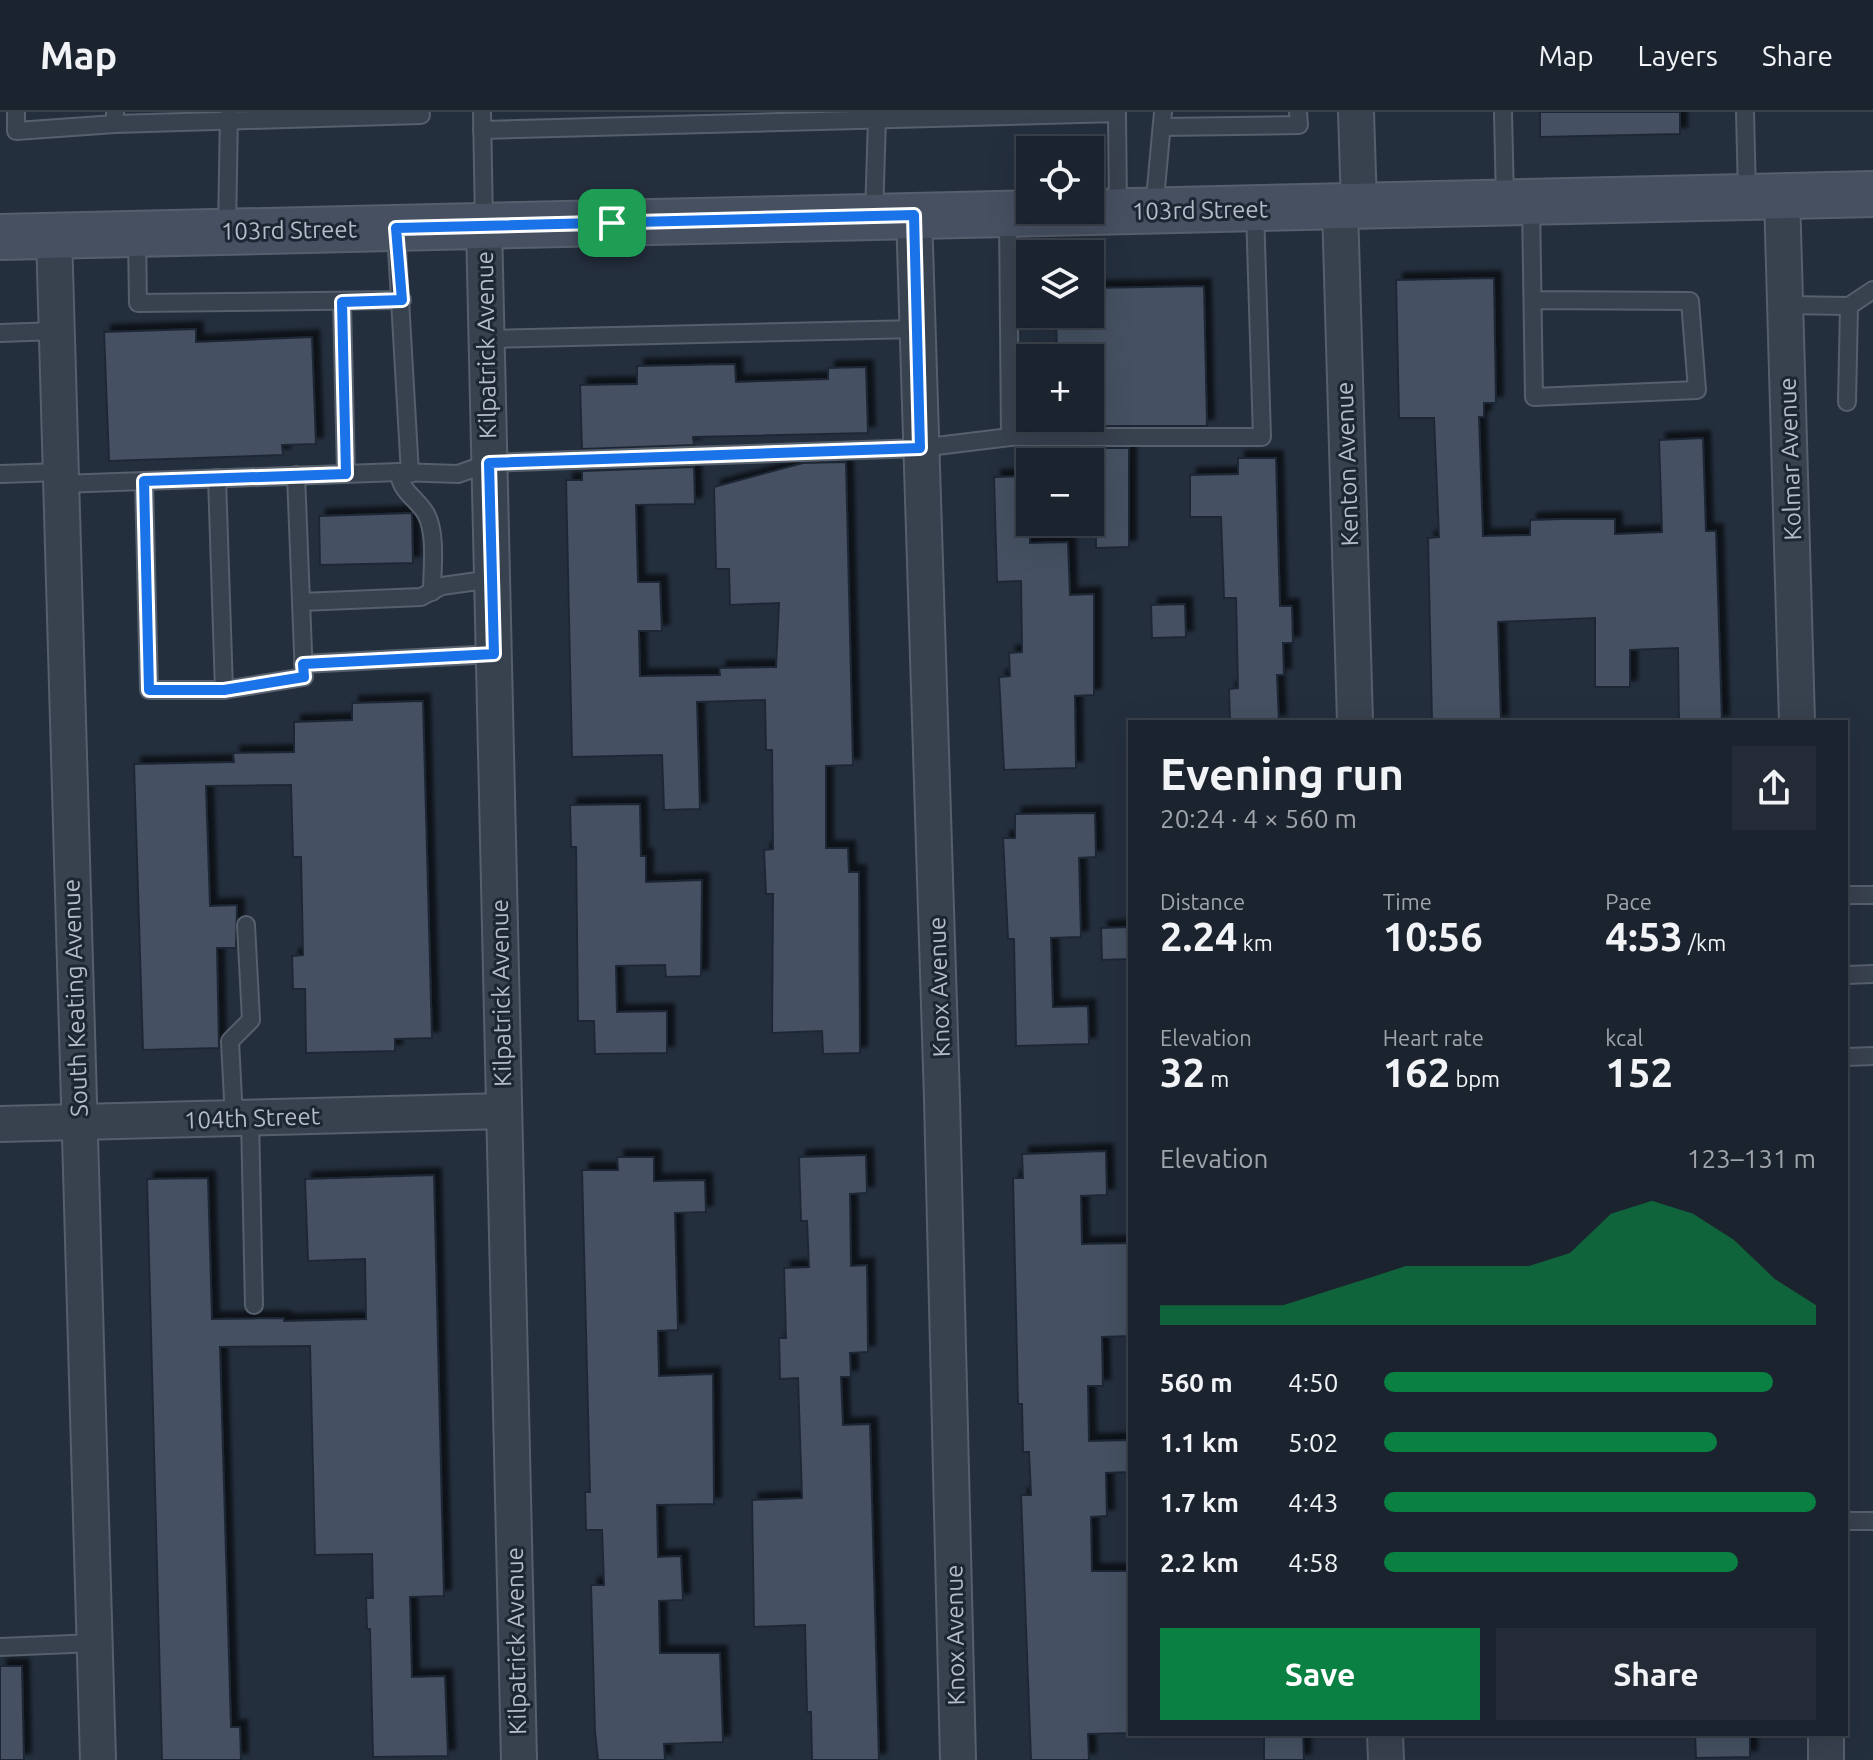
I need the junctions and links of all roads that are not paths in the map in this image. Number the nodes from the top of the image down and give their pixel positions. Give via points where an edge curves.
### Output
1 (16, 112) edge
2 (420, 112) edge
3 (482, 112) edge
4 (1298, 112) edge
5 (1356, 112) edge
6 (1503, 112) edge
7 (1745, 112) edge
8 (1052, 113) edge
9 (1117, 113) edge
10 (894, 114) edge
11 (978, 114) edge
12 (229, 116) edge
13 (115, 118) edge
14 (877, 118) junction
15 (1163, 119) edge
16 (482, 130) junction
17 (8, 131) edge
18 (1873, 194) edge
19 (1764, 196) junction
20 (1518, 203) junction
21 (1349, 206) junction
22 (1255, 209) junction
23 (1136, 211) junction
24 (1008, 213) junction
25 (894, 216) junction
26 (484, 226) junction
27 (396, 228) junction
28 (227, 231) junction
29 (137, 233) junction
30 (54, 235) junction
31 (0, 237) edge
32 (1873, 290) edge
33 (402, 300) junction
34 (1533, 300) junction
35 (342, 302) junction
36 (1785, 305) junction
37 (1849, 306) junction
38 (917, 329) junction
39 (57, 331) junction
40 (0, 333) edge
41 (486, 339) junction
42 (1847, 402) dead end
43 (1010, 437) junction
44 (920, 448) junction
45 (489, 463) junction
46 (404, 473) junction
47 (0, 474) edge
48 (346, 474) junction
49 (296, 475) junction
50 (61, 478) junction
51 (217, 478) junction
52 (144, 481) junction
53 (492, 579) junction
54 (432, 592) junction
55 (301, 602) junction
56 (494, 654) junction
57 (303, 664) junction
58 (224, 690) junction
59 (1355, 720) edge
60 (1797, 720) edge
61 (1848, 895) edge
62 (1873, 895) edge
63 (246, 925) dead end
64 (1873, 974) edge
65 (1848, 975) edge
66 (1873, 1056) edge
67 (1848, 1057) edge
68 (504, 1111) junction
69 (242, 1119) junction
70 (78, 1123) junction
71 (0, 1124) edge
72 (254, 1305) dead end
73 (1848, 1521) edge
74 (1873, 1521) edge
75 (95, 1643) junction
76 (0, 1647) edge
77 (1385, 1736) edge
78 (1826, 1736) edge
79 (98, 1760) edge
80 (519, 1760) edge
81 (958, 1760) edge
82 (1386, 1760) edge
83 (1826, 1760) edge

1 - 17 lane
2 - 12 lane
3 - 16 lane
4 - 15 lane via 1299,125
5 - 21 street, Kenton Avenue
6 - 20 lane
7 - 19 lane
8 - 9 lane
8 - 11 lane
9 - 23 lane
10 - 11 lane
10 - 14 lane
12 - 13 lane
12 - 28 lane
13 - 17 lane
14 - 16 lane
14 - 25 lane
15 - 23 lane
16 - 26 lane
18 - 19 main road, 103rd Street
19 - 20 main road, 103rd Street
19 - 36 street, Kolmar Avenue
20 - 21 main road, 103rd Street
20 - 34 lane
21 - 22 main road, 103rd Street
21 - 59 street, Kenton Avenue
22 - 23 main road, 103rd Street
22 - 43 lane via 1262,437
23 - 24 main road, 103rd Street
24 - 25 main road, 103rd Street
24 - 43 lane
25 - 26 main road, 103rd Street
25 - 38 street, Knox Avenue
26 - 27 main road, 103rd Street
26 - 41 street, Kilpatrick Avenue
27 - 28 main road, 103rd Street
27 - 33 lane
28 - 29 main road, 103rd Street
29 - 30 main road, 103rd Street
29 - 35 lane via 138,303
30 - 31 main road, 103rd Street
30 - 39 street, South Keating Avenue
32 - 37 lane
33 - 35 lane
33 - 46 lane
34 - 34 lane via 1690,301 1697,390 1534,397
35 - 48 lane
36 - 37 lane
36 - 60 street, Kolmar Avenue
37 - 42 lane
38 - 41 lane
38 - 44 street, Knox Avenue
39 - 40 lane
39 - 50 street, South Keating Avenue
41 - 45 street, Kilpatrick Avenue
43 - 44 lane
44 - 45 lane
44 - 81 street, Knox Avenue
45 - 46 lane via 458,474
45 - 53 street, Kilpatrick Avenue
46 - 48 lane
46 - 54 lane via 400,484 430,526
47 - 50 lane
48 - 49 lane
49 - 51 lane
49 - 55 lane
50 - 52 lane
50 - 70 street, South Keating Avenue
51 - 52 lane
51 - 58 lane
52 - 58 lane via 149,690
53 - 54 lane via 454,583
53 - 56 street, Kilpatrick Avenue
54 - 55 lane via 421,597
55 - 57 lane
56 - 57 lane
56 - 68 street, Kilpatrick Avenue
57 - 58 lane via 304,677
61 - 62 lane
63 - 69 lane via 251,1020 230,1041
64 - 65 lane
66 - 67 lane
68 - 69 street, 104th Street
68 - 80 street, Kilpatrick Avenue
69 - 70 street, 104th Street
69 - 72 lane
70 - 71 street, 104th Street
70 - 75 street, South Keating Avenue
73 - 74 lane
75 - 76 lane
75 - 79 street, South Keating Avenue
77 - 82 street
78 - 83 street

